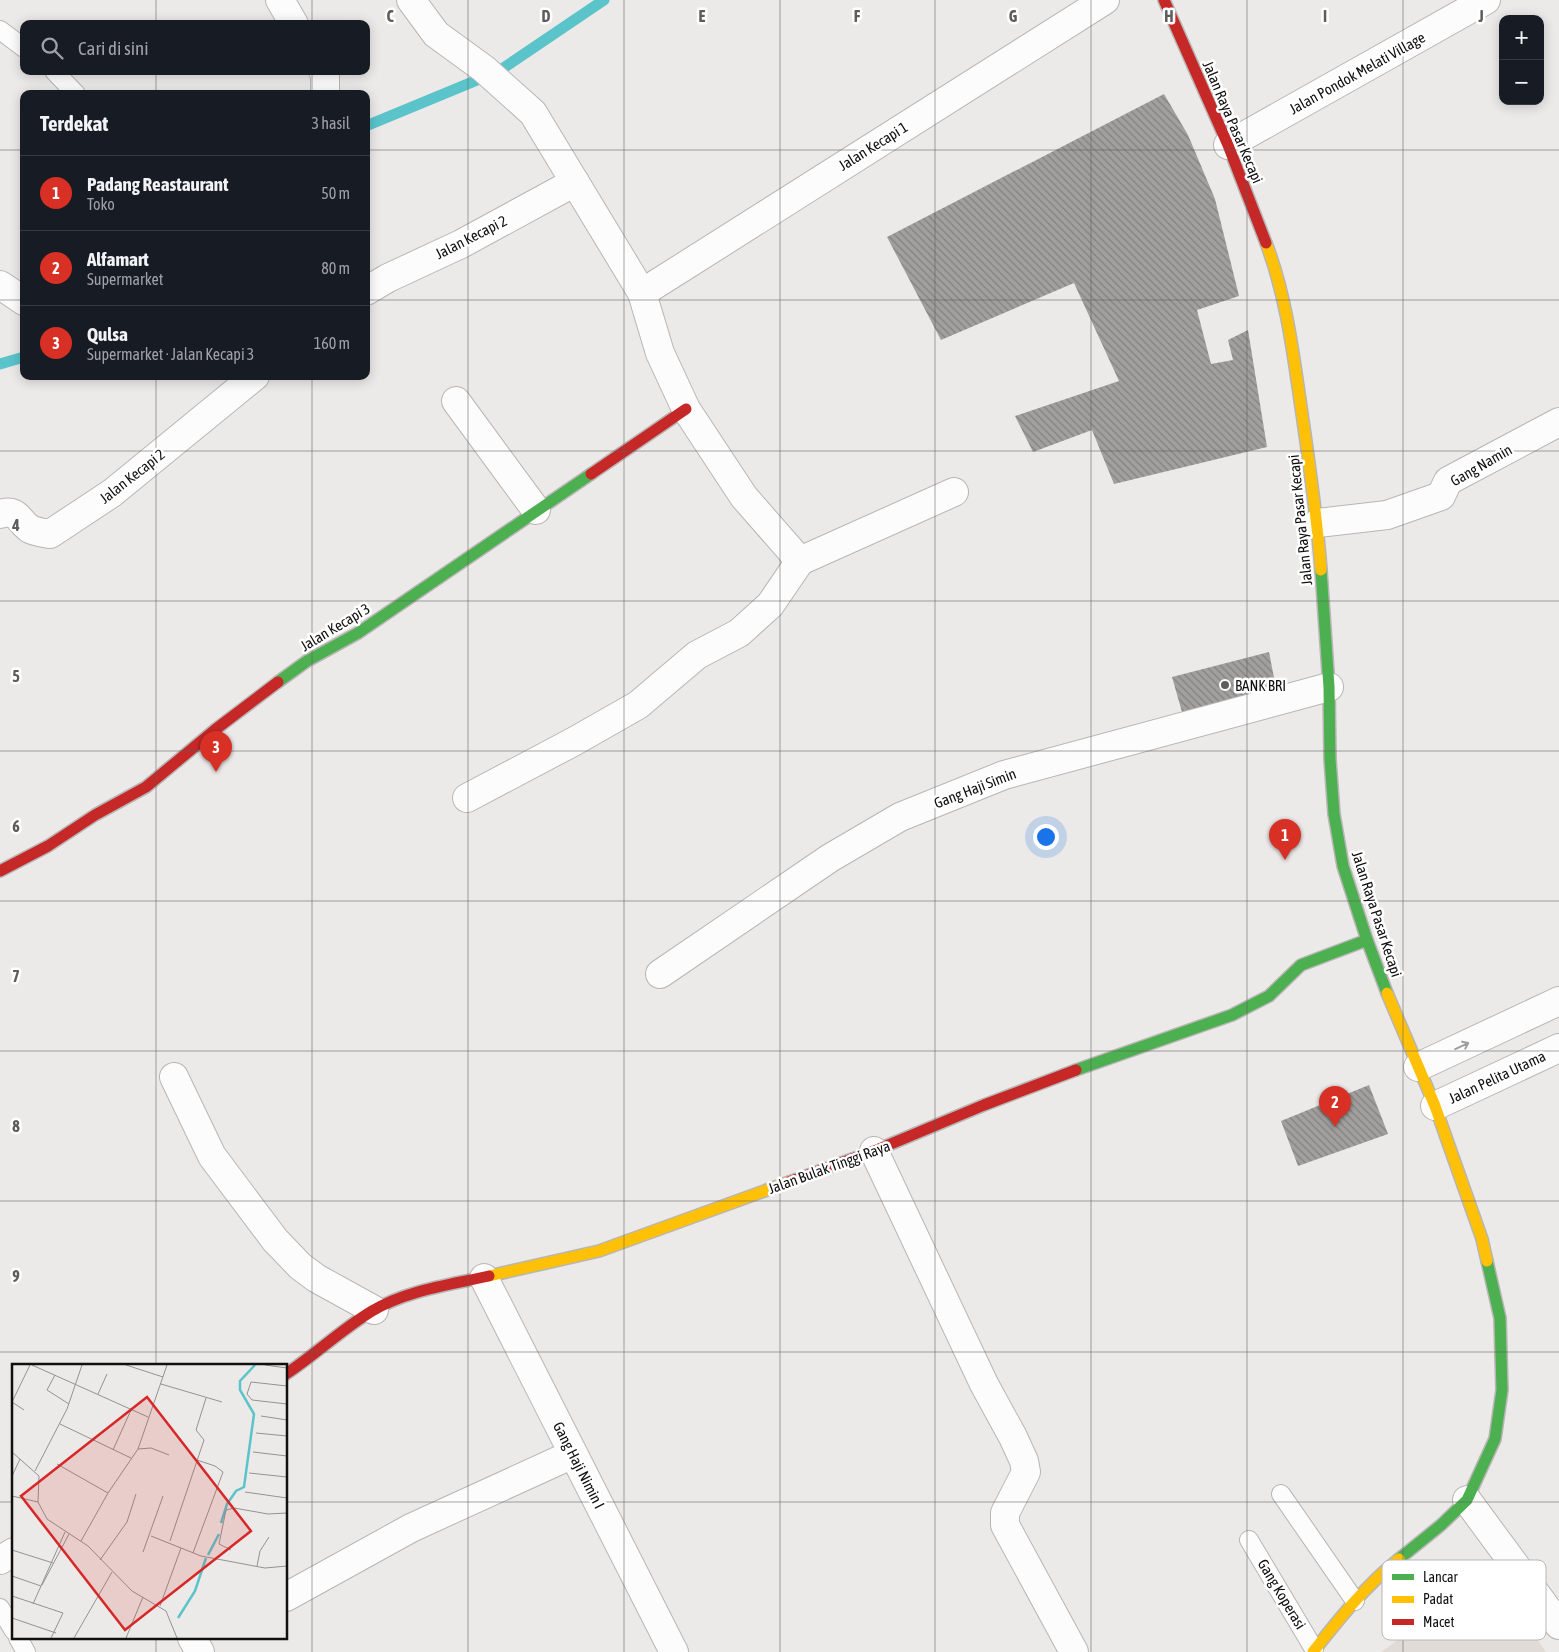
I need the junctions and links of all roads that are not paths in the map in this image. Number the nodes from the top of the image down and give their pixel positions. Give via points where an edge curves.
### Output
1 (280, 0) edge
2 (411, 0) edge
3 (1104, 0) edge
4 (1164, 0) edge
5 (1486, 0) edge
6 (292, 20) edge
7 (0, 30) edge
8 (20, 45) edge
9 (58, 75) edge
10 (325, 75) edge
11 (72, 90) edge
12 (325, 90) edge
13 (1228, 145) junction
14 (575, 182) junction
15 (0, 285) edge
16 (370, 289) edge
17 (642, 293) junction
18 (20, 298) edge
19 (250, 380) edge
20 (456, 401) dead end
21 (686, 409) junction
22 (1559, 422) edge
23 (954, 492) dead end
24 (536, 510) junction
25 (0, 514) edge
26 (1318, 523) junction
27 (800, 561) junction
28 (1329, 687) junction
29 (467, 798) dead end
30 (0, 871) edge
31 (1366, 940) junction
32 (660, 974) dead end
33 (1559, 1001) edge
34 (1559, 1048) edge
35 (1418, 1067) junction
36 (174, 1077) dead end
37 (1435, 1106) junction
38 (874, 1152) junction
39 (484, 1278) junction
40 (374, 1310) junction
41 (288, 1373) edge
42 (573, 1454) junction
43 (1281, 1494) dead end
44 (1467, 1500) junction
45 (1249, 1540) dead end
46 (12, 1553) edge
47 (0, 1560) edge
48 (1398, 1560) edge
49 (1511, 1560) edge
50 (1382, 1575) edge
51 (288, 1596) edge
52 (1355, 1601) junction
53 (1546, 1607) edge
54 (0, 1608) edge
55 (1559, 1625) edge
56 (12, 1628) edge
57 (19, 1640) edge
58 (1314, 1650) edge
59 (26, 1652) edge
60 (674, 1652) edge
61 (1074, 1652) edge

1 - 6 street
2 - 14 street via 436,34 492,76 533,113
3 - 17 street, Jalan Kecapi 1
4 - 13 street, Jalan Raya Pasar Kecapi
5 - 13 street, Jalan Pondok Melati Village
7 - 8 lane
9 - 11 lane
10 - 12 street
13 - 26 street, Jalan Raya Pasar Kecapi via 1272,258 1291,336
14 - 16 street, Jalan Kecapi 2
14 - 17 street
15 - 18 street
17 - 21 street via 660,352
19 - 25 street, Jalan Kecapi 2 via 112,494 50,534 31,529 17,514
20 - 24 street
21 - 24 street, Jalan Kecapi 3
21 - 27 street via 744,497
22 - 26 street, Gang Namin via 1448,481 1441,496 1387,515
23 - 27 street
24 - 30 street, Jalan Kecapi 3 via 358,633 307,661 216,729 146,787
26 - 28 street, Jalan Raya Pasar Kecapi
27 - 29 street via 770,605 739,634 697,656 638,705
28 - 31 street, Jalan Raya Pasar Kecapi via 1334,814 1343,866
28 - 32 street, Gang Haji Simin via 1004,775 900,817 830,858
31 - 35 street, Jalan Raya Pasar Kecapi
31 - 38 street, Jalan Bulak Tinggi Raya via 1301,965 1269,996 1232,1015 993,1101
35 -> 33 street
34 - 37 street, Jalan Pelita Utama
35 - 37 street, Jalan Raya Pasar Kecapi
36 - 40 street via 212,1156 275,1240 316,1278
37 - 44 street, Jalan Raya Pasar Kecapi via 1482,1239 1500,1318 1502,1390 1495,1439
38 - 39 street, Jalan Bulak Tinggi Raya via 599,1251
38 - 61 street via 1024,1461 1026,1472 1005,1513 1005,1525
39 - 40 street, Jalan Bulak Tinggi Raya via 410,1294
39 - 42 street, Gang Haji Nimin I
40 - 41 street, Jalan Bulak Tinggi Raya
42 - 51 street via 412,1528
42 - 60 street, Gang Haji Nimin I
43 - 52 lane
44 - 48 street, Jalan Raya Pasar Kecapi
44 - 49 street
45 - 58 lane, Gang Koperasi
46 - 47 street
50 - 52 street, Jalan Raya Pasar Kecapi
52 - 58 street, Jalan Raya Pasar Kecapi
53 - 55 street
54 - 56 lane
57 - 59 lane

